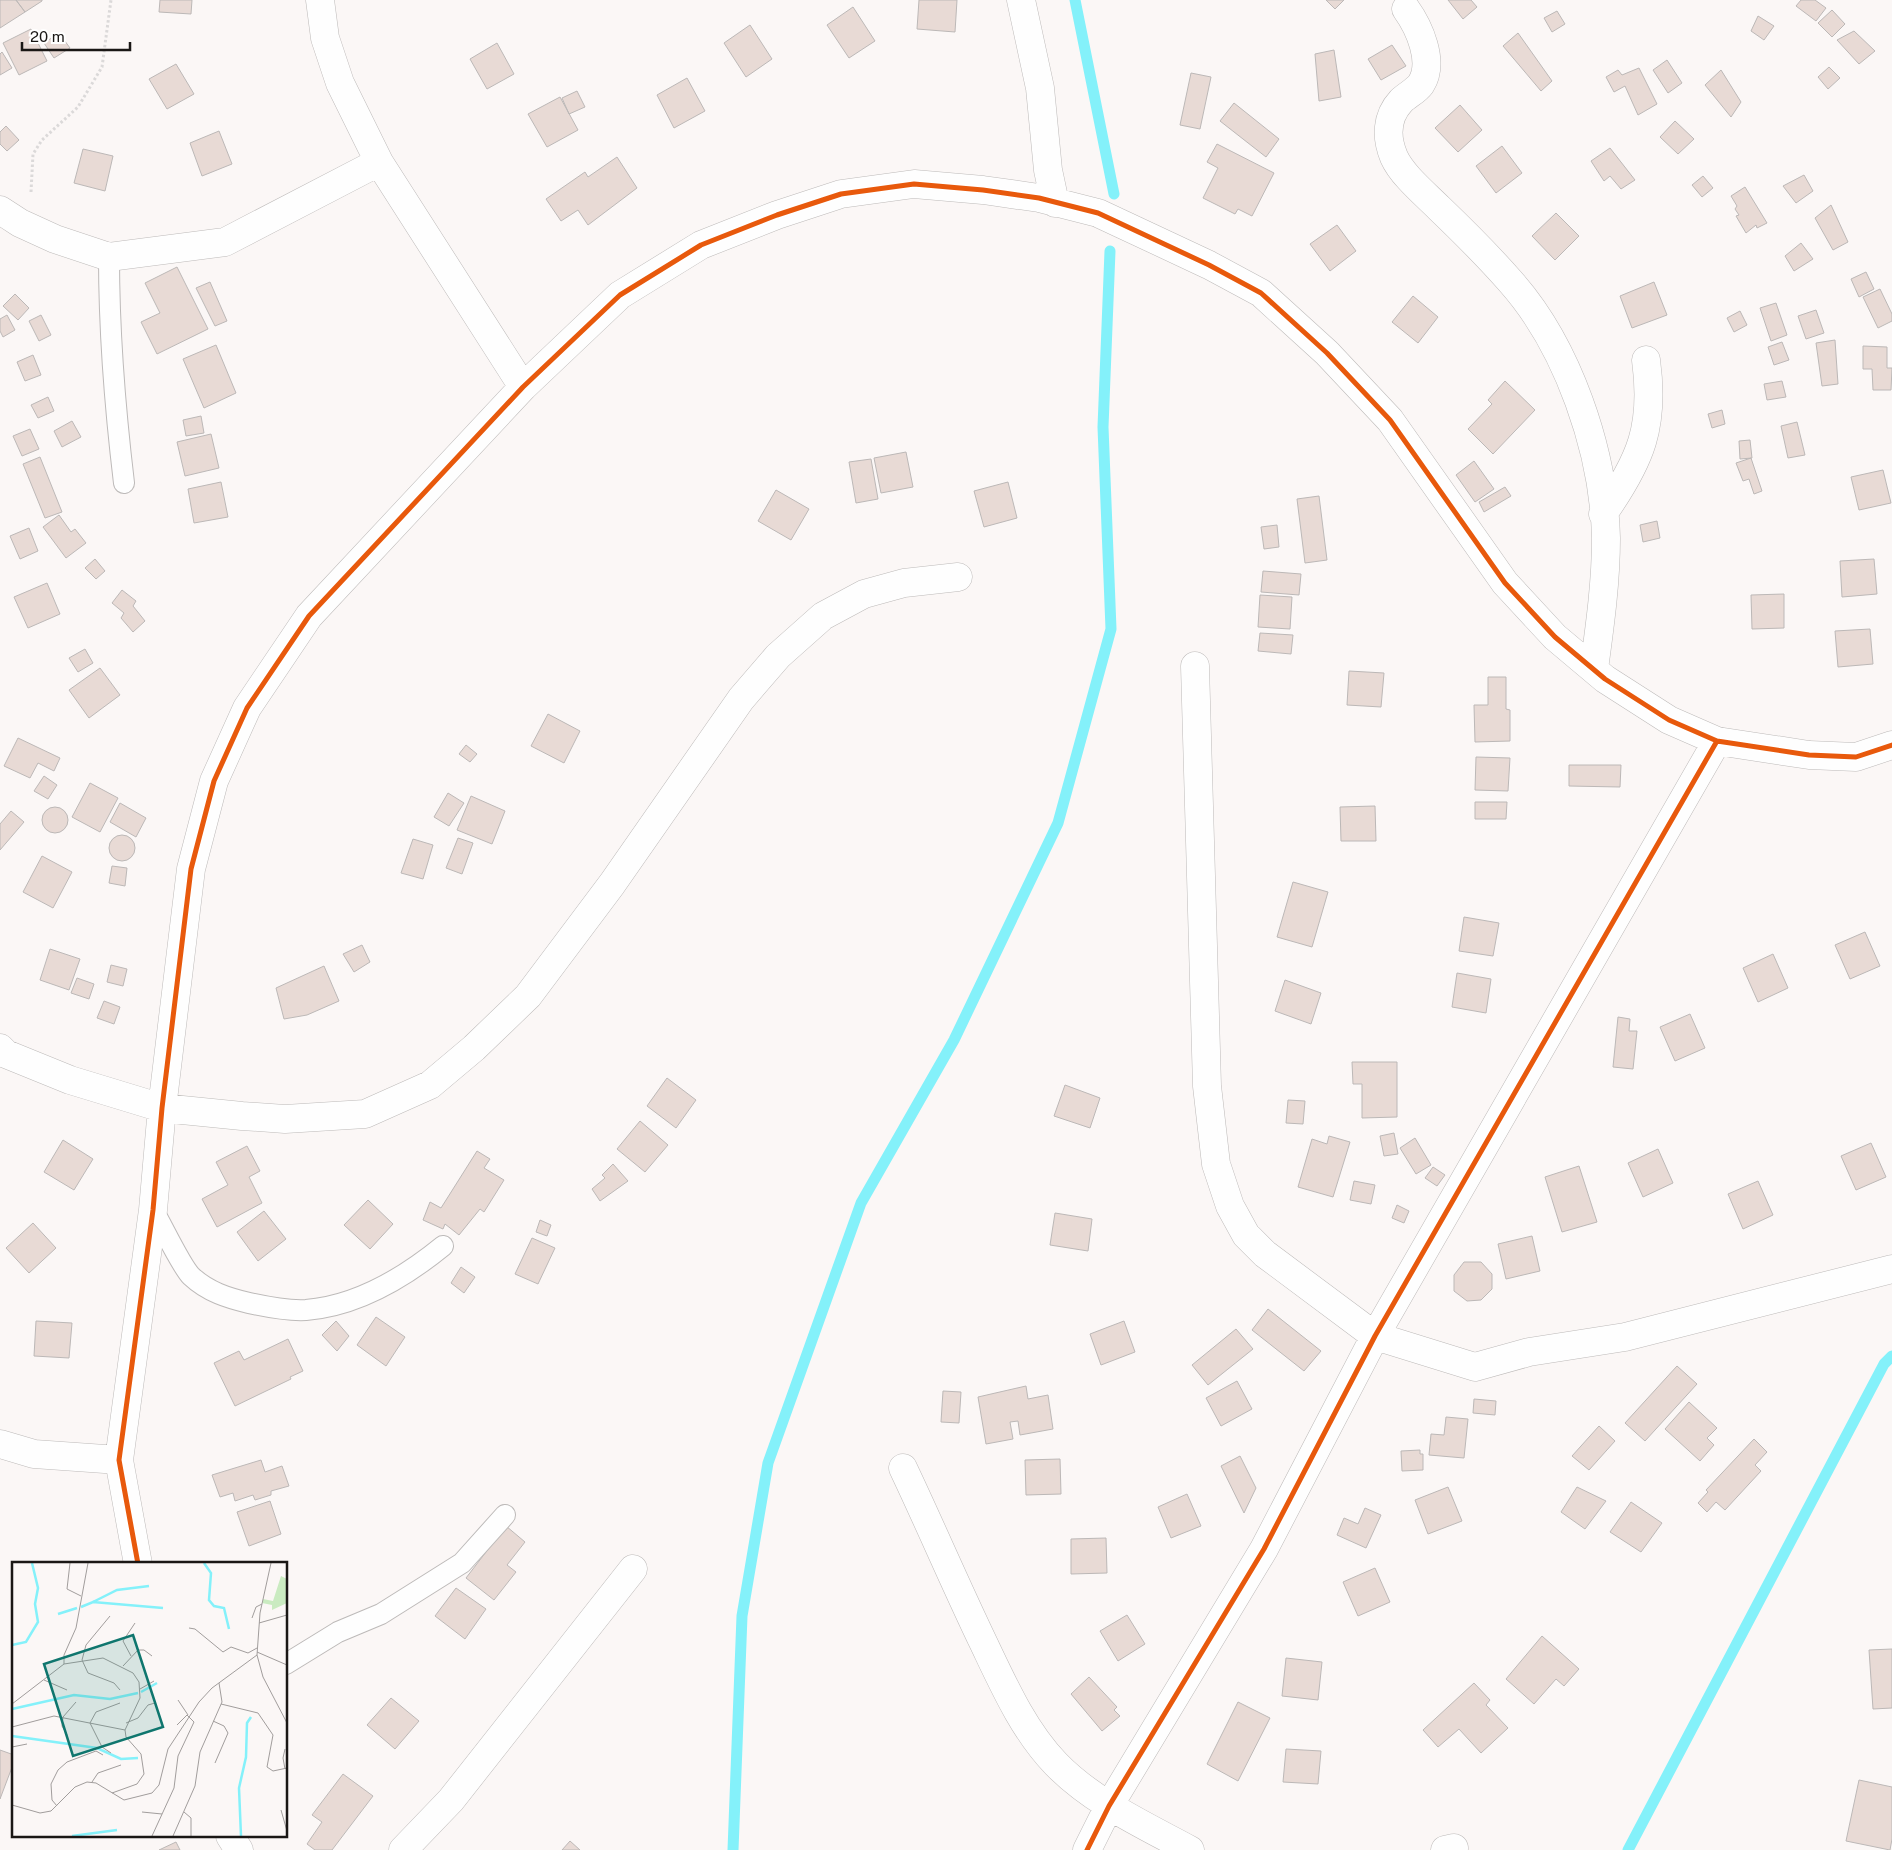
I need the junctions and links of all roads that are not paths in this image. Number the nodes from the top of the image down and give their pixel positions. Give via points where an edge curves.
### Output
1 (320, 0) edge
2 (1021, 0) edge
3 (1406, 9) dead end
4 (379, 162) junction
5 (1055, 203) junction
6 (10, 216) edge
7 (109, 257) junction
8 (1646, 360) dead end
9 (522, 387) junction
10 (124, 483) dead end
11 (1603, 514) junction
12 (958, 577) dead end
13 (1195, 666) dead end
14 (1594, 669) junction
15 (1717, 741) junction
16 (1892, 745) edge
17 (0, 1048) edge
18 (162, 1108) junction
19 (153, 1210) junction
20 (443, 1246) dead end
21 (1892, 1269) edge
22 (1375, 1336) junction
23 (0, 1444) edge
24 (119, 1460) junction
25 (903, 1468) dead end
26 (505, 1515) dead end
27 (138, 1562) edge
28 (633, 1569) dead end
29 (288, 1663) edge
30 (1109, 1806) junction
31 (231, 1838) edge
32 (239, 1850) edge
33 (403, 1850) edge
34 (1087, 1850) edge
35 (1190, 1850) edge

1 - 4 street via 325,38 340,83
2 - 5 street via 1040,88 1048,170
3 - 11 street via 1420,34 1425,59 1421,84 1401,101 1391,116 1387,133 1394,158 1510,281 1538,317 1584,416 1600,477
4 - 7 street via 225,242
4 - 9 street
5 - 9 street via 983,190 914,184 841,194 778,215 701,245 620,295
5 - 14 street via 1098,213 1210,265 1261,293 1326,353 1390,420 1505,583 1556,637
6 - 7 street via 55,239
7 - 10 lane via 112,360
8 - 11 street via 1650,389 1643,444 1634,465
9 - 18 street via 309,616 247,708 214,781 191,870
11 - 14 street via 1606,536 1604,594
12 - 18 street via 904,583 864,594 823,616 778,656 741,699 612,884 528,996 430,1085 365,1114 285,1119
13 - 22 street via 1207,1086 1216,1164 1230,1206 1246,1235 1265,1254
14 - 15 street via 1669,720
15 - 16 street via 1809,755 1856,757
15 - 22 street
17 - 18 street via 6,1054 70,1080
18 - 19 street
19 - 20 lane via 190,1275 205,1288 227,1298 269,1307 306,1310 378,1289 411,1272
19 - 24 street
21 - 22 street via 1625,1337 1529,1352 1475,1367
22 - 30 street via 1264,1549
23 - 24 street via 34,1454
24 - 27 street
25 - 30 street via 1001,1681 1026,1726 1056,1764
26 - 29 lane via 462,1563 381,1614 338,1632
28 - 33 street via 451,1800
30 - 34 street
30 - 35 street
31 - 32 street

